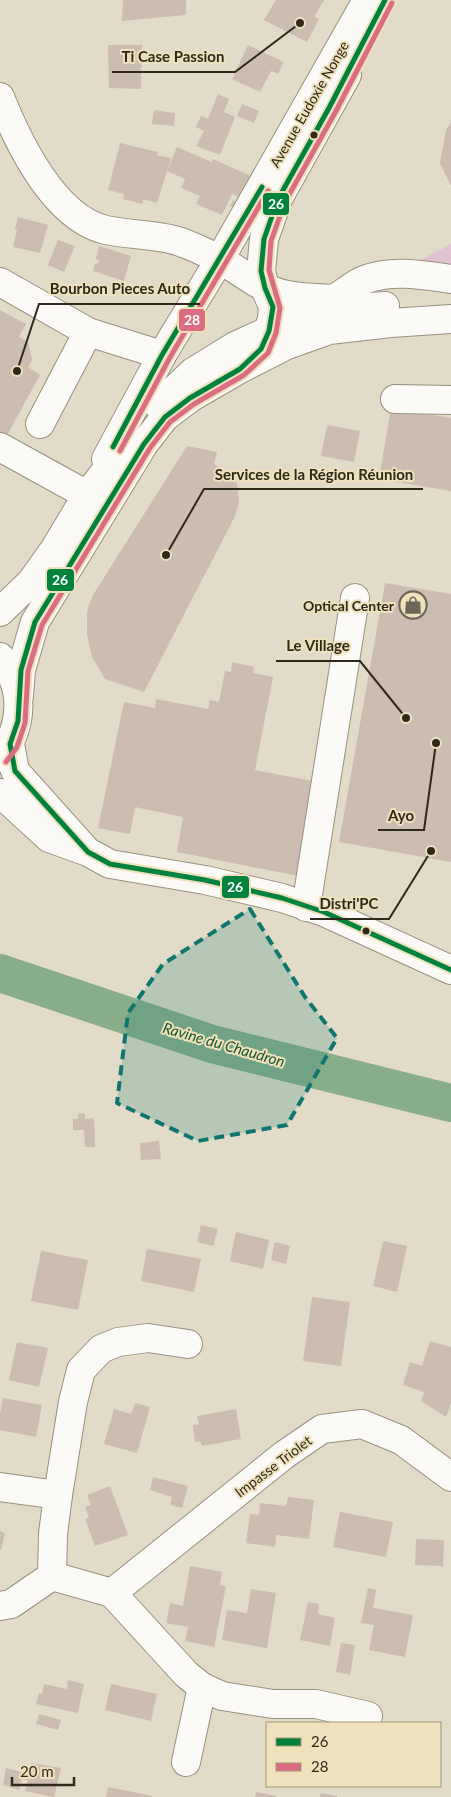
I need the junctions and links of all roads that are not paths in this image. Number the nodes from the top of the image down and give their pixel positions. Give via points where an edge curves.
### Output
1 (367, 0) edge
2 (385, 0) edge
3 (0, 97) edge
4 (220, 260) junction
5 (451, 279) edge
6 (0, 282) edge
7 (266, 288) junction
8 (334, 299) junction
9 (394, 305) junction
10 (451, 315) edge
11 (451, 319) edge
12 (269, 331) junction
13 (88, 332) junction
14 (162, 355) junction
15 (240, 369) junction
16 (395, 399) dead end
17 (451, 400) edge
18 (40, 424) dead end
19 (0, 447) edge
20 (87, 494) junction
21 (354, 598) dead end
22 (0, 612) edge
23 (0, 656) edge
24 (18, 696) junction
25 (5, 751) edge
26 (0, 793) edge
27 (88, 852) junction
28 (306, 907) junction
29 (451, 970) edge
30 (188, 1344) dead end
31 (451, 1477) edge
32 (0, 1487) edge
33 (58, 1495) junction
34 (52, 1576) junction
35 (112, 1593) junction
36 (0, 1606) edge
37 (202, 1687) junction
38 (368, 1716) dead end
39 (186, 1762) dead end

1 - 4 main road, Avenue Eudoxie Nonge
2 - 7 main road, Avenue Eudoxie Nonge via 278,200 264,239 262,271
3 - 4 main road via 28,157 59,201 76,214 106,230 175,240
4 - 7 main road
4 - 14 main road, Avenue Eudoxie Nonge
5 - 8 main road via 394,274 365,280
6 - 13 main road
7 - 8 main road via 289,295
7 - 12 main road, Avenue Eudoxie Nonge via 273,307
8 - 9 main road
9 - 10 main road
9 - 12 main road via 338,309 288,322
11 - 15 main road via 329,330 287,345
12 - 15 main road, Avenue Eudoxie Nonge via 261,349
12 - 20 main road via 235,346 193,372 169,393
13 - 14 main road
13 - 18 main road
14 - 20 main road, Avenue Eudoxie Nonge
15 - 24 main road via 190,398 165,417 144,444 36,622 21,670
16 - 17 main road
19 - 20 main road
20 - 22 main road via 31,582
21 - 28 main road
23 - 24 main road via 9,667
24 - 25 main road via 18,721
25 - 27 main road via 15,771
26 - 27 main road via 49,838
27 - 28 main road via 110,864 205,880
28 - 29 main road via 324,912
30 - 33 main road via 148,1338 118,1342 100,1349 81,1370
31 - 35 main road, Impasse Triolet via 401,1440 362,1424 322,1429 284,1455
32 - 33 main road
33 - 34 main road
34 - 35 main road
34 - 36 main road via 11,1604
35 - 37 main road via 186,1674
37 - 38 main road via 222,1696 273,1704 316,1704
37 - 39 main road

